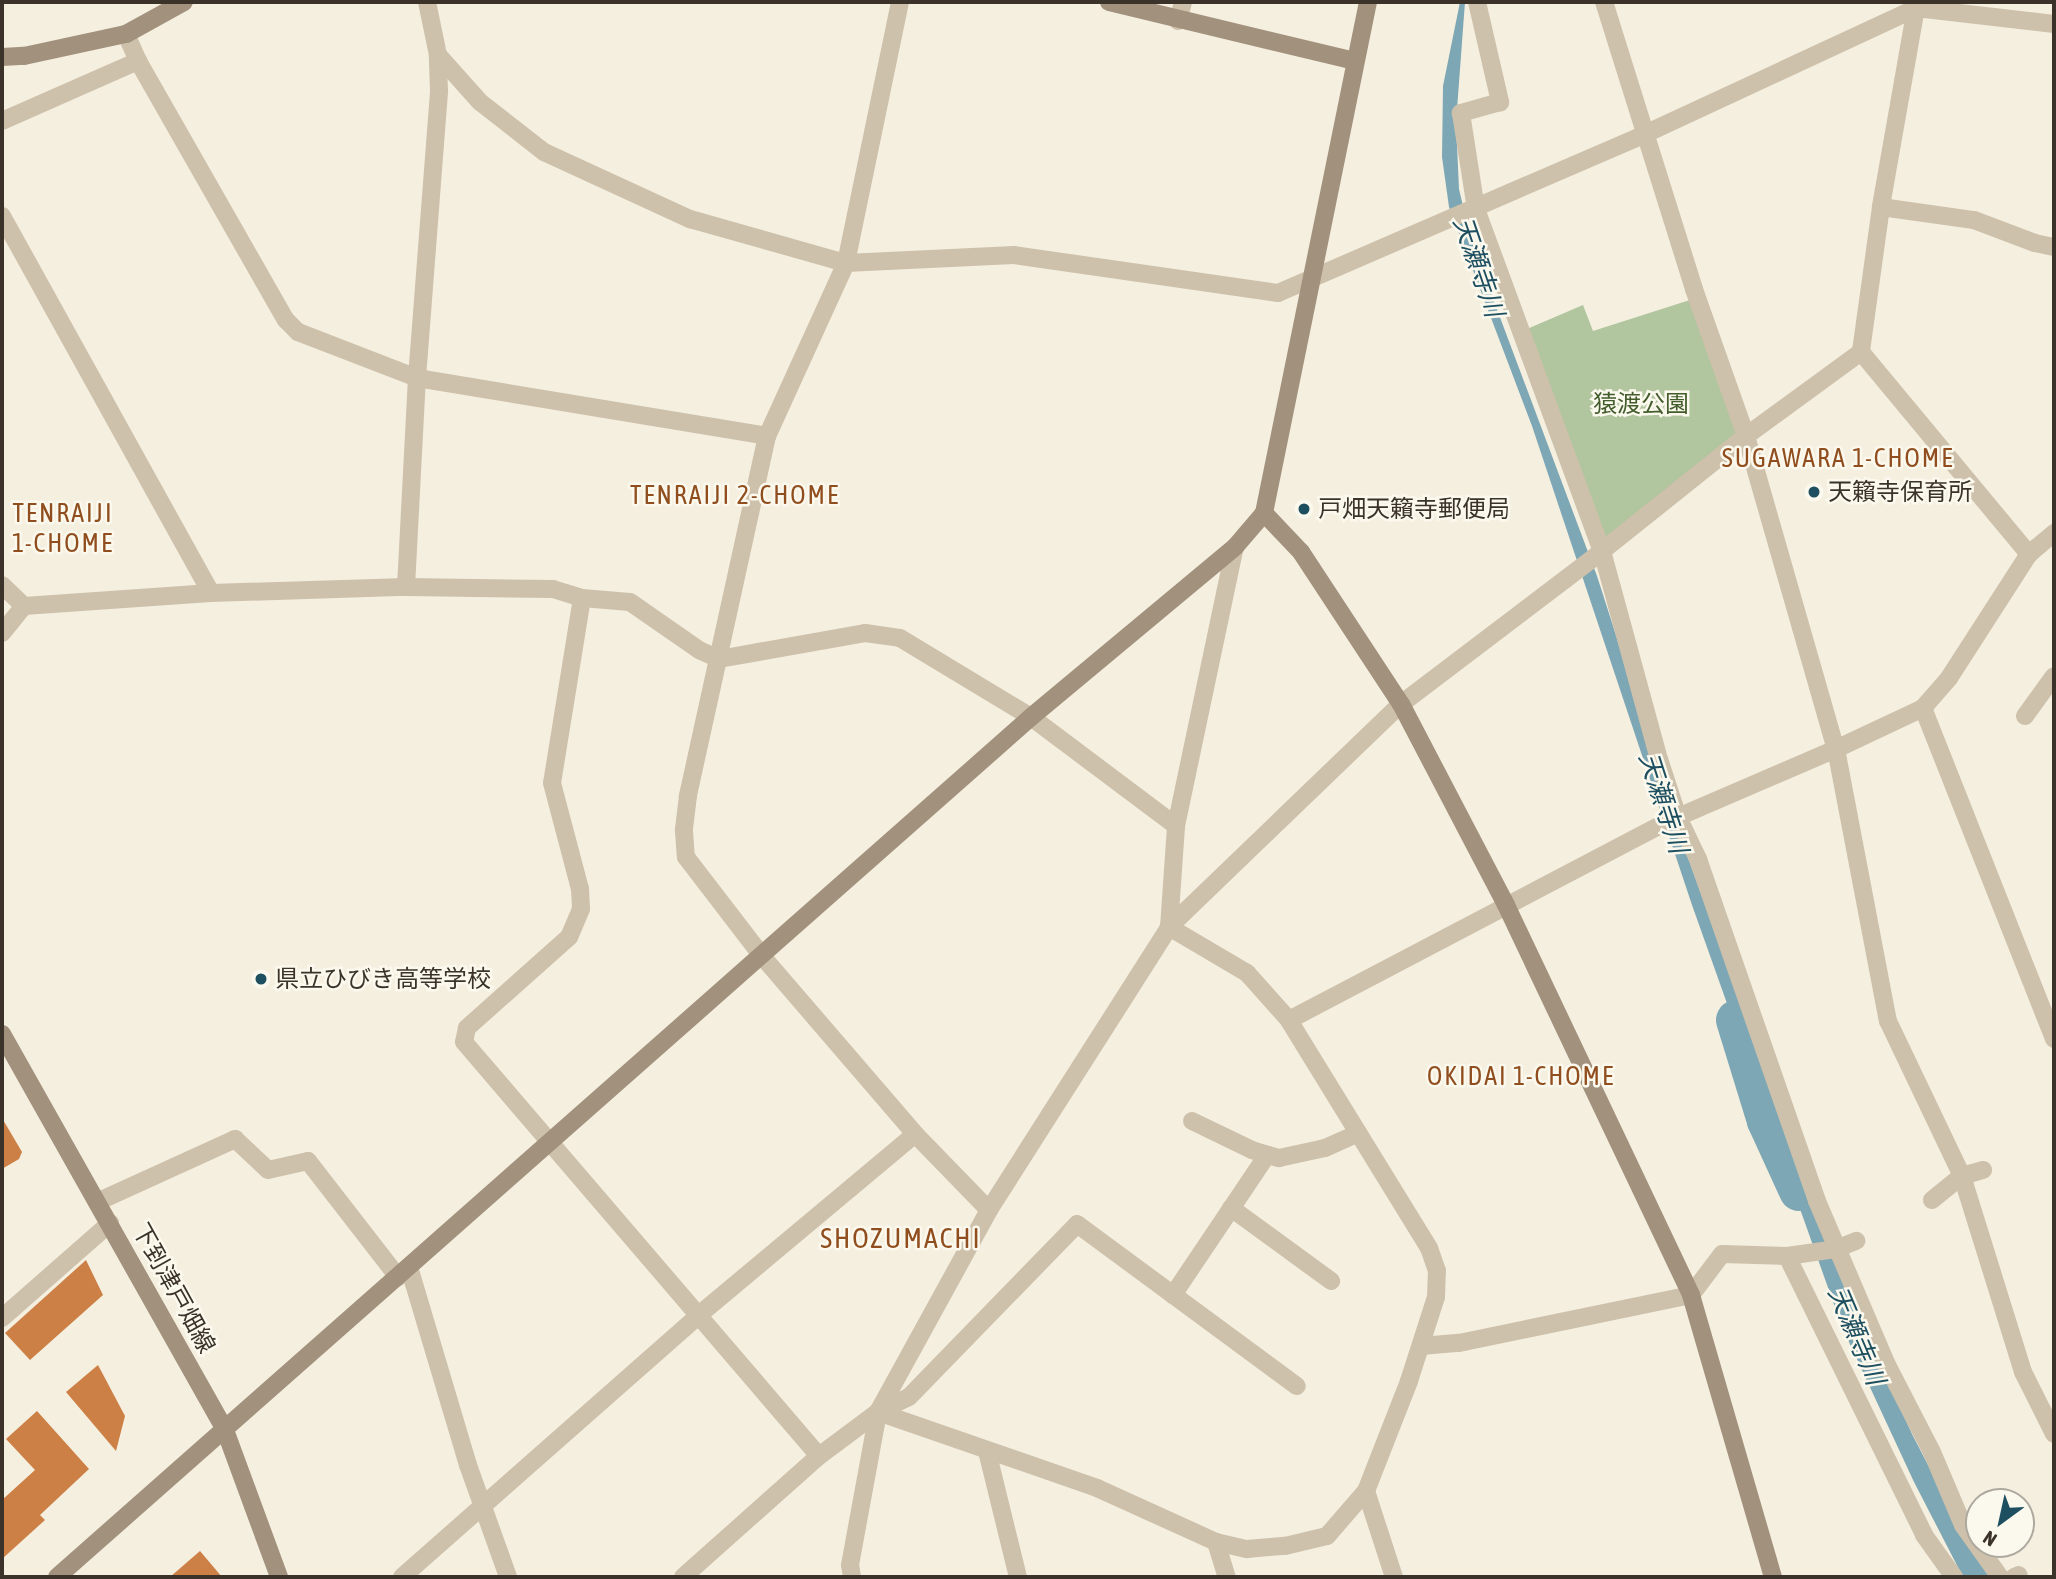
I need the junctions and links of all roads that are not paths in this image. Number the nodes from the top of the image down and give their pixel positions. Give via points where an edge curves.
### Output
1 (184, 2) edge
2 (426, 2) edge
3 (900, 2) edge
4 (1109, 2) edge
5 (1183, 2) edge
6 (1368, 2) edge
7 (1477, 2) edge
8 (1604, 2) edge
9 (1916, 5) edge
10 (1178, 21) junction
11 (2054, 24) edge
12 (126, 34) junction
13 (438, 55) junction
14 (2, 57) edge
15 (138, 61) junction
16 (1355, 61) junction
17 (2, 121) edge
18 (1644, 134) junction
19 (1881, 207) junction
20 (1474, 210) junction
21 (2, 216) edge
22 (2054, 247) edge
23 (846, 264) junction
24 (1312, 277) junction
25 (1861, 352) junction
26 (418, 378) junction
27 (767, 436) junction
28 (1746, 436) junction
29 (1264, 513) junction
30 (2054, 533) edge
31 (1235, 547) junction
32 (1599, 553) junction
33 (2029, 554) junction
34 (2, 585) edge
35 (406, 587) junction
36 (211, 593) junction
37 (582, 598) junction
38 (24, 606) junction
39 (2, 633) edge
40 (719, 659) junction
41 (2054, 676) edge
42 (1401, 704) junction
43 (1923, 708) junction
44 (2025, 716) dead end
45 (1031, 718) junction
46 (1836, 749) junction
47 (1671, 820) junction
48 (1176, 826) junction
49 (1506, 905) junction
50 (1169, 927) junction
51 (762, 956) junction
52 (1289, 1020) junction
53 (2053, 1030) edge
54 (2, 1034) edge
55 (1192, 1121) dead end
56 (1358, 1133) junction
57 (915, 1134) junction
58 (550, 1143) junction
59 (1267, 1155) junction
60 (1983, 1170) dead end
61 (1962, 1176) junction
62 (1932, 1200) dead end
63 (97, 1202) junction
64 (1231, 1208) junction
65 (989, 1210) junction
66 (110, 1223) junction
67 (1856, 1241) dead end
68 (1836, 1249) junction
69 (1787, 1256) junction
70 (404, 1272) junction
71 (1332, 1281) dead end
72 (1173, 1295) junction
73 (1691, 1295) junction
74 (700, 1314) junction
75 (2, 1318) edge
76 (1421, 1346) junction
77 (1297, 1386) dead end
78 (878, 1412) junction
79 (225, 1430) junction
80 (2054, 1434) edge
81 (987, 1451) junction
82 (819, 1456) junction
83 (1366, 1491) junction
84 (484, 1505) junction
85 (1216, 1542) junction
86 (57, 1577) edge
87 (279, 1577) edge
88 (402, 1577) edge
89 (508, 1577) edge
90 (683, 1577) edge
91 (852, 1577) edge
92 (1018, 1577) edge
93 (1227, 1577) edge
94 (1394, 1577) edge
95 (1773, 1577) edge
96 (1954, 1577) edge
97 (2000, 1577) edge

1 - 12 street
2 - 13 street
3 - 23 street
4 - 10 street
5 - 10 street
6 - 16 street
7 - 20 street via 1500,102 1461,113
8 - 18 street
9 - 11 street
9 - 18 street
9 - 19 street
10 - 16 street
12 - 14 street
12 - 15 street
13 - 23 street via 480,102 544,152 690,219
13 - 26 street
15 - 17 street
15 - 26 street via 286,320 298,332
16 - 24 street
18 - 20 street
18 - 28 street
19 - 22 street via 1974,220
19 - 25 street
20 - 24 street
20 - 32 street
21 - 36 street
23 - 24 street via 1014,255 1278,293
23 - 27 street
24 - 29 street
25 - 28 street
25 - 33 street
26 - 27 street
26 - 35 street
27 - 40 street
28 - 32 street
28 - 46 street
29 - 31 street
29 - 42 street via 1301,552
30 - 33 street
31 - 45 street
31 - 48 street
32 - 42 street
32 - 47 street via 1659,758
33 - 43 street via 1949,678
34 - 38 street
35 - 36 street
35 - 37 street via 553,589
36 - 38 street
37 - 40 street via 630,602
37 - 58 street via 552,783 580,889 581,909 569,937 467,1028 464,1042
38 - 39 street
40 - 45 street via 865,633 900,638
40 - 51 street via 688,796 686,857
41 - 44 street
42 - 49 street
42 - 50 street
43 - 46 street
43 - 53 street
45 - 48 street
45 - 51 street
46 - 47 street
46 - 61 street via 1888,1021
47 - 49 street
47 - 68 street via 1698,859
48 - 50 street
49 - 52 street
49 - 73 street
50 - 52 street via 1247,973
50 - 65 street
51 - 57 street
51 - 58 street
52 - 56 street
54 - 63 street, 下到津戸畑線
55 - 59 street
56 - 59 street via 1325,1148 1279,1158
56 - 76 street via 1430,1248 1437,1271 1436,1297
57 - 65 street
57 - 74 street
58 - 70 street
58 - 74 street
59 - 64 street
60 - 61 street
61 - 62 street
61 - 80 street via 2024,1373
63 - 66 street, 下到津戸畑線
63 - 70 street via 235,1139 268,1170 308,1161
64 - 71 street
64 - 72 street
65 - 78 street
66 - 75 street
66 - 79 street, 下到津戸畑線
67 - 68 street
68 - 69 street
68 - 97 street via 1963,1525
69 - 73 street via 1722,1254
69 - 96 street via 1912,1511
70 - 79 street
70 - 84 street
72 - 77 street
72 - 78 street via 1077,1224 909,1397
73 - 76 street via 1459,1343
73 - 95 street
74 - 82 street
74 - 84 street
76 - 83 street
78 - 81 street
78 - 82 street
78 - 91 street via 850,1564
79 - 86 street
79 - 87 street, 下到津戸畑線
81 - 85 street via 1097,1488
81 - 92 street
82 - 90 street
83 - 85 street via 1327,1536 1247,1549
83 - 94 street
84 - 88 street
84 - 89 street
85 - 93 street

